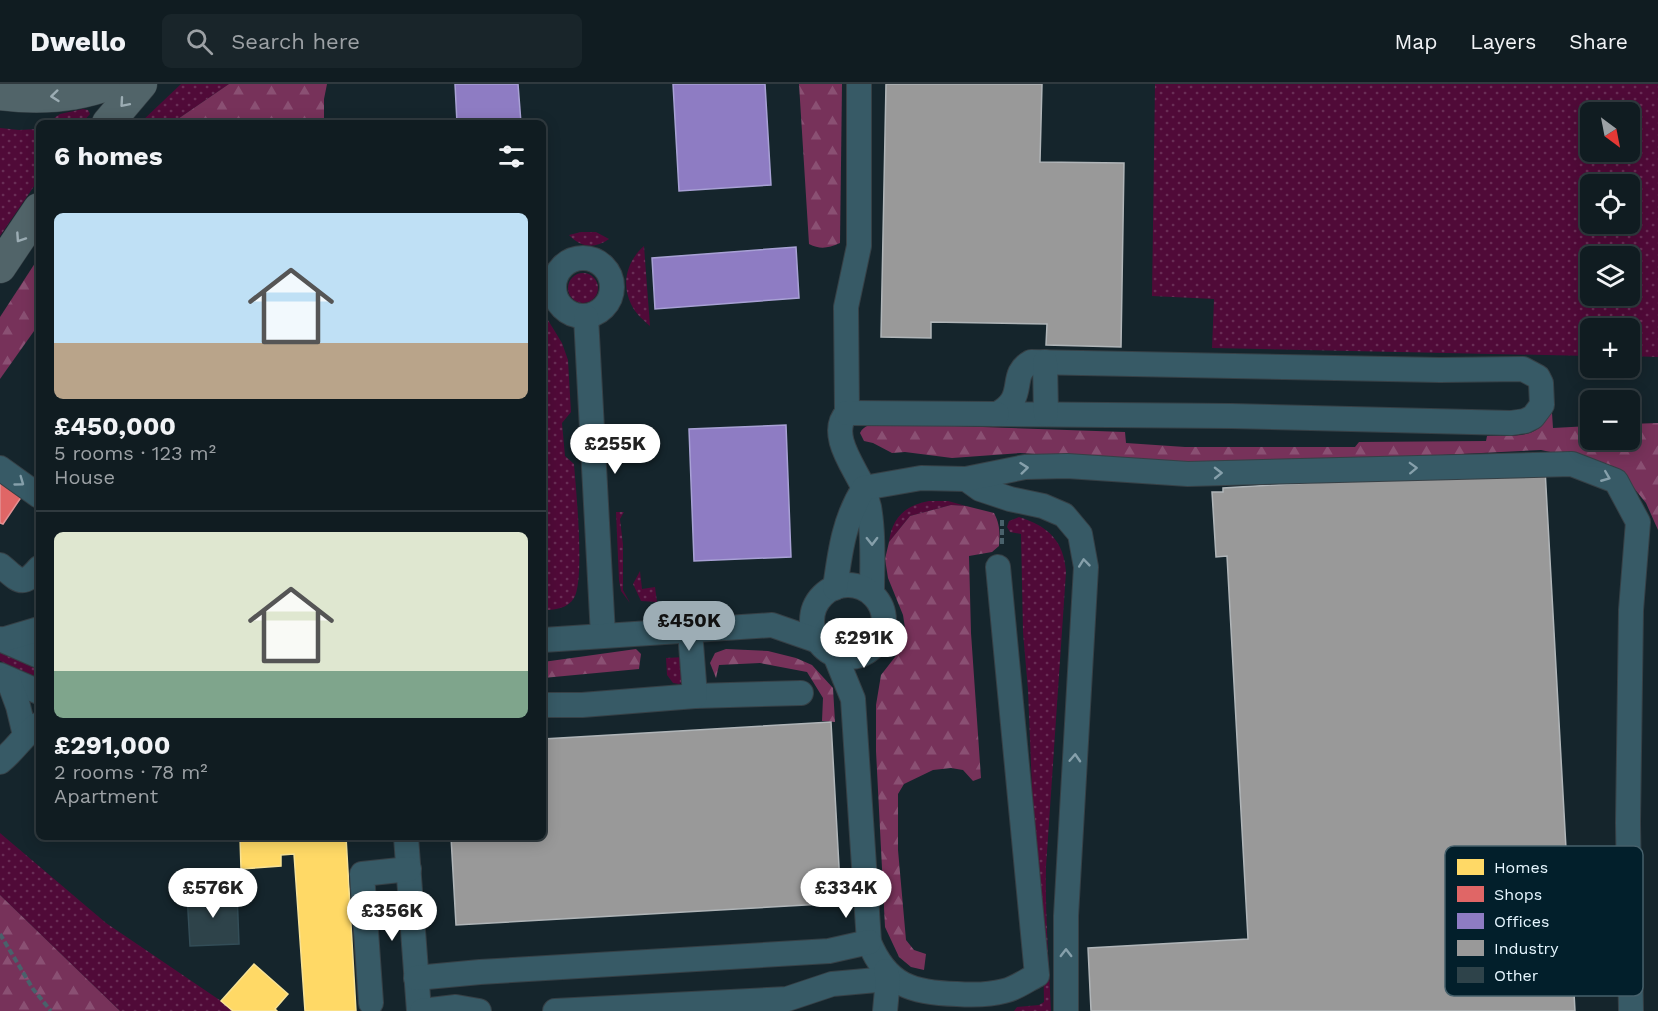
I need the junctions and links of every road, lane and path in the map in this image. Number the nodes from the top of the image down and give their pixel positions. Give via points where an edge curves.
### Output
1 (109, 84) edge
2 (141, 84) edge
3 (859, 84) edge
4 (0, 94) edge
5 (111, 120) edge
6 (36, 213) edge
7 (0, 267) edge
8 (585, 317) dead end
9 (1045, 362) junction
10 (847, 413) junction
11 (997, 414) junction
12 (1046, 414) junction
13 (0, 468) edge
14 (966, 479) junction
15 (864, 489) junction
16 (36, 494) edge
17 (1000, 495) junction
18 (0, 565) edge
19 (998, 567) joint
20 (36, 571) edge
21 (834, 588) junction
22 (872, 594) junction
23 (817, 604) junction
24 (772, 625) junction
25 (36, 630) edge
26 (690, 631) junction
27 (603, 635) junction
28 (1, 639) edge
29 (546, 640) edge
30 (827, 648) junction
31 (870, 650) junction
32 (36, 655) edge
33 (4, 677) edge
34 (36, 691) edge
35 (801, 693) dead end
36 (695, 696) junction
37 (853, 699) junction
38 (546, 705) edge
39 (32, 729) edge
40 (0, 762) edge
41 (406, 840) edge
42 (1628, 846) edge
43 (409, 869) junction
44 (0, 934) edge
45 (869, 942) junction
46 (887, 975) junction
47 (416, 978) junction
48 (1631, 996) edge
49 (371, 1003) dead end
50 (51, 1011) edge
51 (421, 1011) edge
52 (479, 1011) edge
53 (555, 1011) edge
54 (885, 1011) edge
55 (1066, 1011) edge
56 (1631, 1011) edge

1 -> 4 main road via 47,97
2 -> 5 main road
3 - 10 street via 859,246 846,307
6 -> 7 main road
8 - 27 street
9 - 11 street via 1023,366 1018,373 1014,400
9 - 12 street
9 - 12 street via 1523,369 1538,377 1542,392 1542,405 1533,417 1511,423
10 - 11 street
10 - 15 street via 841,424 843,444
11 - 12 street
13 -> 16 street
14 - 15 street via 921,478
14 - 17 street via 980,489
14 -> 42 street via 1026,467 1188,474 1572,464 1616,482 1638,522 1631,610
15 - 21 street via 848,519
15 -> 22 street via 873,538
17 - 19 path via 1003,541
55 -> 17 street via 1066,916 1086,567 1080,534 1064,515
18 - 20 street via 25,581
19 - 46 street via 1037,975 1005,991 968,995 929,994 906,987
21 - 22 street via 858,586
21 - 23 street
22 - 31 street via 880,604 884,621 881,637
23 - 24 street
23 - 30 street via 813,628
24 - 26 street
24 - 30 street
25 - 28 street
26 - 27 street
26 - 36 street
27 - 29 street
28 - 32 street
30 - 31 street via 847,657
30 - 37 street
31 - 37 street
33 - 34 street
33 - 39 street
35 - 36 street
36 - 38 street
37 - 45 street
39 - 40 street
41 - 43 street
43 - 47 street
43 - 49 street via 362,874
44 - 50 path
45 - 46 street
45 - 47 street via 829,951
46 - 53 street via 832,984 787,999
46 - 54 street
47 - 51 street
48 -> 56 street
51 - 52 street via 456,1007

